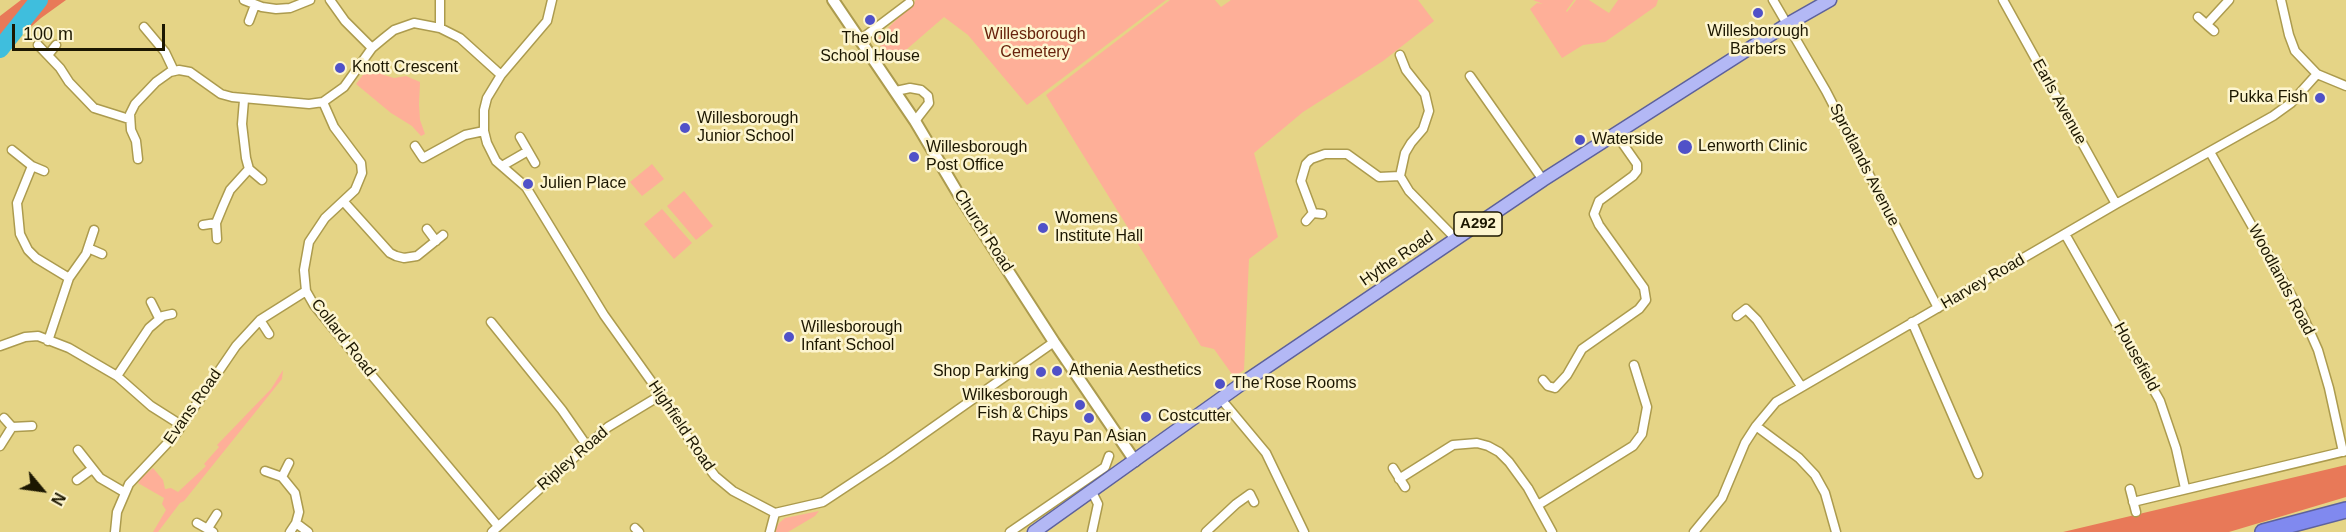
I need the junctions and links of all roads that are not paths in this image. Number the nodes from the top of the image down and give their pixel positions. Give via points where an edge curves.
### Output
1 (244, 0) edge
2 (310, 0) edge
3 (330, 0) edge
4 (440, 0) edge
5 (552, 0) edge
6 (833, 0) edge
7 (1773, 0) edge
8 (1830, 0) edge
9 (2003, 0) edge
10 (2229, 0) edge
11 (2281, 0) edge
12 (909, 3) dead end
13 (255, 5) junction
14 (2198, 17) dead end
15 (249, 21) dead end
16 (2206, 24) junction
17 (1786, 25) junction
18 (144, 27) dead end
19 (440, 28) junction
20 (2214, 31) dead end
21 (860, 40) junction
22 (38, 45) dead end
23 (56, 45) dead end
24 (372, 48) junction
25 (48, 55) junction
26 (1400, 55) dead end
27 (174, 71) junction
28 (2317, 74) junction
29 (501, 75) junction
30 (1470, 76) dead end
31 (2346, 86) edge
32 (896, 92) junction
33 (244, 100) junction
34 (323, 102) junction
35 (129, 119) junction
36 (915, 121) junction
37 (484, 131) junction
38 (1616, 134) junction
39 (520, 137) dead end
40 (414, 146) dead end
41 (12, 150) dead end
42 (528, 151) junction
43 (2210, 152) junction
44 (138, 159) dead end
45 (535, 163) dead end
46 (32, 166) junction
47 (502, 166) junction
48 (249, 169) junction
49 (44, 171) dead end
50 (1400, 176) junction
51 (262, 180) dead end
52 (1544, 180) junction
53 (344, 202) junction
54 (2116, 204) junction
55 (1306, 221) dead end
56 (216, 223) junction
57 (203, 225) dead end
58 (427, 229) dead end
59 (94, 230) dead end
60 (2065, 234) junction
61 (218, 239) dead end
62 (1456, 239) junction
63 (88, 248) junction
64 (102, 254) dead end
65 (69, 278) junction
66 (306, 291) junction
67 (151, 302) dead end
68 (1938, 308) junction
69 (172, 314) dead end
70 (1737, 316) dead end
71 (159, 318) junction
72 (260, 320) junction
73 (491, 322) dead end
74 (1912, 322) junction
75 (269, 334) dead end
76 (48, 341) junction
77 (1054, 342) junction
78 (0, 346) edge
79 (1634, 365) dead end
80 (117, 376) junction
81 (1543, 380) dead end
82 (1801, 386) junction
83 (661, 395) junction
84 (1221, 399) junction
85 (3, 418) dead end
86 (181, 425) junction
87 (32, 426) dead end
88 (1756, 426) junction
89 (12, 427) junction
90 (0, 446) edge
91 (587, 446) junction
92 (78, 450) dead end
93 (2345, 451) edge
94 (1109, 456) dead end
95 (1135, 461) junction
96 (290, 463) dead end
97 (1393, 468) dead end
98 (92, 469) junction
99 (265, 471) dead end
100 (1978, 474) dead end
101 (282, 477) junction
102 (1400, 478) junction
103 (77, 480) dead end
104 (1405, 488) dead end
105 (2130, 489) dead end
106 (2186, 489) junction
107 (124, 492) junction
108 (1092, 492) junction
109 (2133, 501) junction
110 (1254, 502) dead end
111 (1538, 505) junction
112 (1044, 508) junction
113 (2346, 510) edge
114 (2136, 512) dead end
115 (775, 513) junction
116 (218, 514) dead end
117 (1051, 520) junction
118 (197, 523) dead end
119 (296, 523) junction
120 (495, 529) edge
121 (211, 530) edge
122 (115, 532) edge
123 (290, 532) edge
124 (309, 532) edge
125 (770, 532) edge
126 (1010, 532) edge
127 (1034, 532) edge
128 (1092, 532) edge
129 (1206, 532) edge
130 (1304, 532) edge
131 (1552, 532) edge
132 (1694, 532) edge
133 (1836, 532) edge
134 (2263, 532) edge

1 - 13 street
2 - 13 street via 285,9
3 - 24 street
4 - 19 street
5 - 29 street, Highfield Road via 547,21
6 - 21 street, Church Road
7 - 17 street, Sprotlands Avenue
8 - 17 main road, Hythe Road / A292
9 - 54 street, Earls Avenue
10 - 16 street
11 - 28 street via 2295,51
12 - 21 street
13 - 15 street
14 - 16 street
16 - 20 street
17 - 38 main road, Hythe Road / A292
17 - 68 street, Sprotlands Avenue via 1826,91
18 - 27 street via 165,52
19 - 24 street via 414,23 394,30
19 - 29 street via 460,38
21 - 32 street, Church Road
22 - 25 street
23 - 25 street
24 - 34 street via 344,87
25 - 35 street via 94,108
26 - 50 street via 1406,70 1425,94 1429,111 1423,129 1405,153
27 - 33 street via 190,72 221,94
27 - 35 street via 144,94
28 - 31 street
28 - 43 street, Harvey Road via 2291,103
29 - 37 street, Highfield Road via 487,98
30 - 52 street
32 - 36 street, Church Road
32 - 36 street via 910,88 928,96 929,103
33 - 34 street
33 - 48 street via 242,140
34 - 53 street, Collard Road via 334,127 361,163 360,181
35 - 44 street
36 - 77 street, Church Road
37 - 40 street via 465,135 423,159
37 - 47 street, Highfield Road via 492,154
38 - 52 main road, Hythe Road / A292
38 - 81 street via 1637,164 1637,171 1599,201 1594,214 1644,288 1646,300 1640,309 1581,349 1555,388
39 - 42 street
41 - 46 street
42 - 45 street
42 - 47 street
43 - 54 street, Harvey Road
43 - 93 street, Woodlands Road via 2302,314 2330,388
46 - 49 street
46 - 65 street via 17,203 20,234 36,258
47 - 83 street, Highfield Road via 526,187 604,315
48 - 51 street
48 - 56 street via 230,190
50 - 55 street via 1379,177 1347,154 1324,154 1311,159 1301,181 1318,214
50 - 62 street via 1409,191
52 - 62 main road, Hythe Road / A292
53 - 58 street via 396,256 417,256 439,238
53 - 66 street, Collard Road via 325,218 309,242 304,270
54 - 60 street, Harvey Road
56 - 57 street
56 - 61 street
59 - 63 street
60 - 68 street, Harvey Road
60 - 106 street, Housefield via 2160,401
62 - 84 main road, Hythe Road / A292
63 - 64 street
63 - 65 street
65 - 76 street
66 - 72 street, Evans Road
66 - 120 street, Collard Road
67 - 71 street
68 - 74 street, Harvey Road
69 - 71 street
70 - 82 street via 1746,309 1757,320
71 - 80 street
72 - 75 street
72 - 86 street, Evans Road via 227,358
73 - 91 street
74 - 82 street, Harvey Road
74 - 100 street
76 - 78 street via 38,336 25,337
76 - 80 street via 69,348
77 - 95 street, Church Road
77 - 115 street via 823,502
79 - 111 street via 1647,407 1642,434 1633,446
80 - 86 street via 151,406
82 - 88 street, Harvey Road via 1776,402
83 - 91 street, Ripley Road via 608,427
83 - 115 street, Highfield Road via 715,476 733,491
84 - 95 main road, Hythe Road / A292
84 - 130 street via 1266,453
85 - 89 street
86 - 107 street, Evans Road
87 - 89 street
88 - 132 street, Harvey Road via 1722,498
88 - 133 street via 1815,475
89 - 90 street
91 - 120 street, Ripley Road
92 - 98 street
93 - 106 street
94 - 112 street via 1105,467
95 - 108 main road, Hythe Road / A292
96 - 101 street
97 - 102 street
98 - 103 street
98 - 107 street
99 - 101 street
101 - 119 street via 291,485 298,501
102 - 104 street
102 - 111 street via 1453,445 1477,443 1499,452 1509,462
105 - 109 street
106 - 109 street
107 - 122 street, Evans Road
108 - 117 main road, Hythe Road / A292
108 - 128 street via 1098,504
109 - 114 street
110 - 129 street via 1250,494
111 - 131 street
112 - 117 street
112 - 126 street
113 - 134 highway
115 - 125 street
116 - 121 street
117 - 127 main road, Hythe Road / A292
118 - 121 street
119 - 123 street
119 - 124 street

